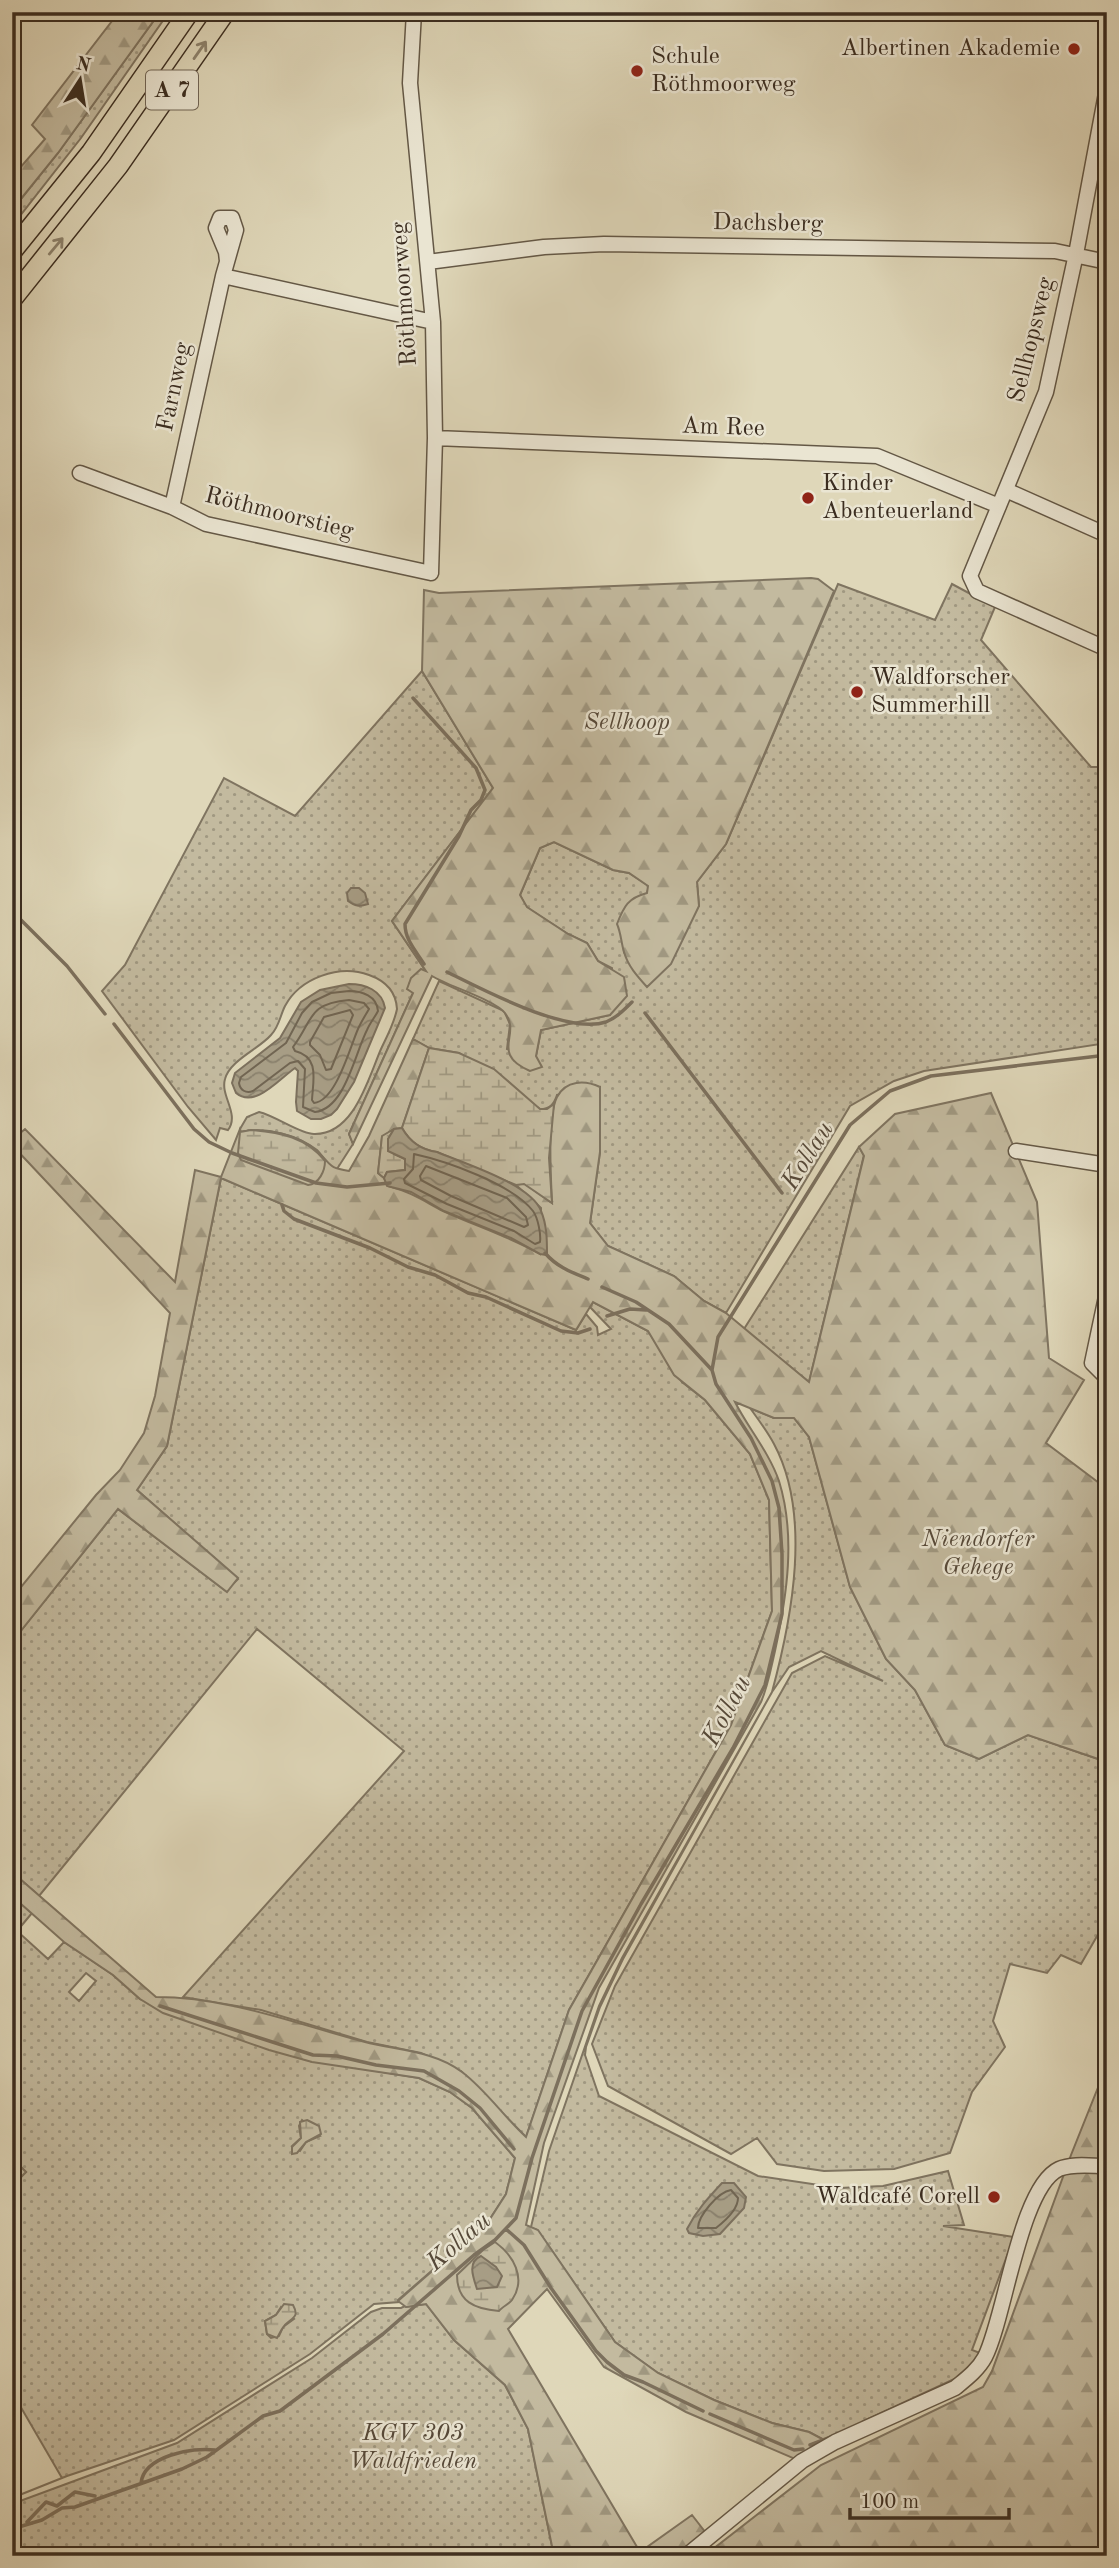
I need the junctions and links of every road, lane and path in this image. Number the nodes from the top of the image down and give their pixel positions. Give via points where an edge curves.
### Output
1 (189, 12) edge
2 (225, 12) edge
3 (414, 12) edge
4 (1107, 89) edge
5 (12, 251) edge
6 (1076, 254) junction
7 (227, 261) dead end
8 (428, 262) junction
9 (1107, 262) edge
10 (223, 276) junction
11 (12, 299) edge
12 (433, 322) junction
13 (435, 438) junction
14 (80, 473) dead end
15 (1006, 490) junction
16 (999, 506) junction
17 (172, 507) junction
18 (1107, 535) edge
19 (431, 573) joint
20 (1107, 649) edge
21 (1016, 1152) dead end
22 (1107, 1166) edge
23 (1107, 1292) edge
24 (1107, 1377) edge
25 (1107, 2166) edge
26 (685, 2556) edge

1 - 5 highway, A 7 via 91,153
11 -> 2 highway, A 7 via 118,166
3 - 8 street, Röthmoorweg via 410,83
4 - 6 street, Sellhopsweg
6 - 8 street, Dachsberg via 1055,250 604,244
6 - 9 street, Dachsberg
6 - 15 street, Sellhopsweg via 1046,392
7 - 10 street, Farnweg
8 - 12 street, Röthmoorweg
10 - 12 street
10 - 17 street, Farnweg
12 - 13 street, Röthmoorweg
13 - 16 street, Am Ree via 881,457
13 - 19 street, Röthmoorweg
14 - 17 street, Röthmoorstieg
15 - 16 street, Sellhopsweg
15 - 18 street
16 - 20 street, Sellhopsweg via 970,576 977,591
17 - 19 street, Röthmoorstieg via 206,524
21 - 22 street
23 - 24 street via 1091,1363
25 - 26 street via 1070,2166 1057,2170 1041,2185 985,2357 971,2375 955,2388 802,2460

